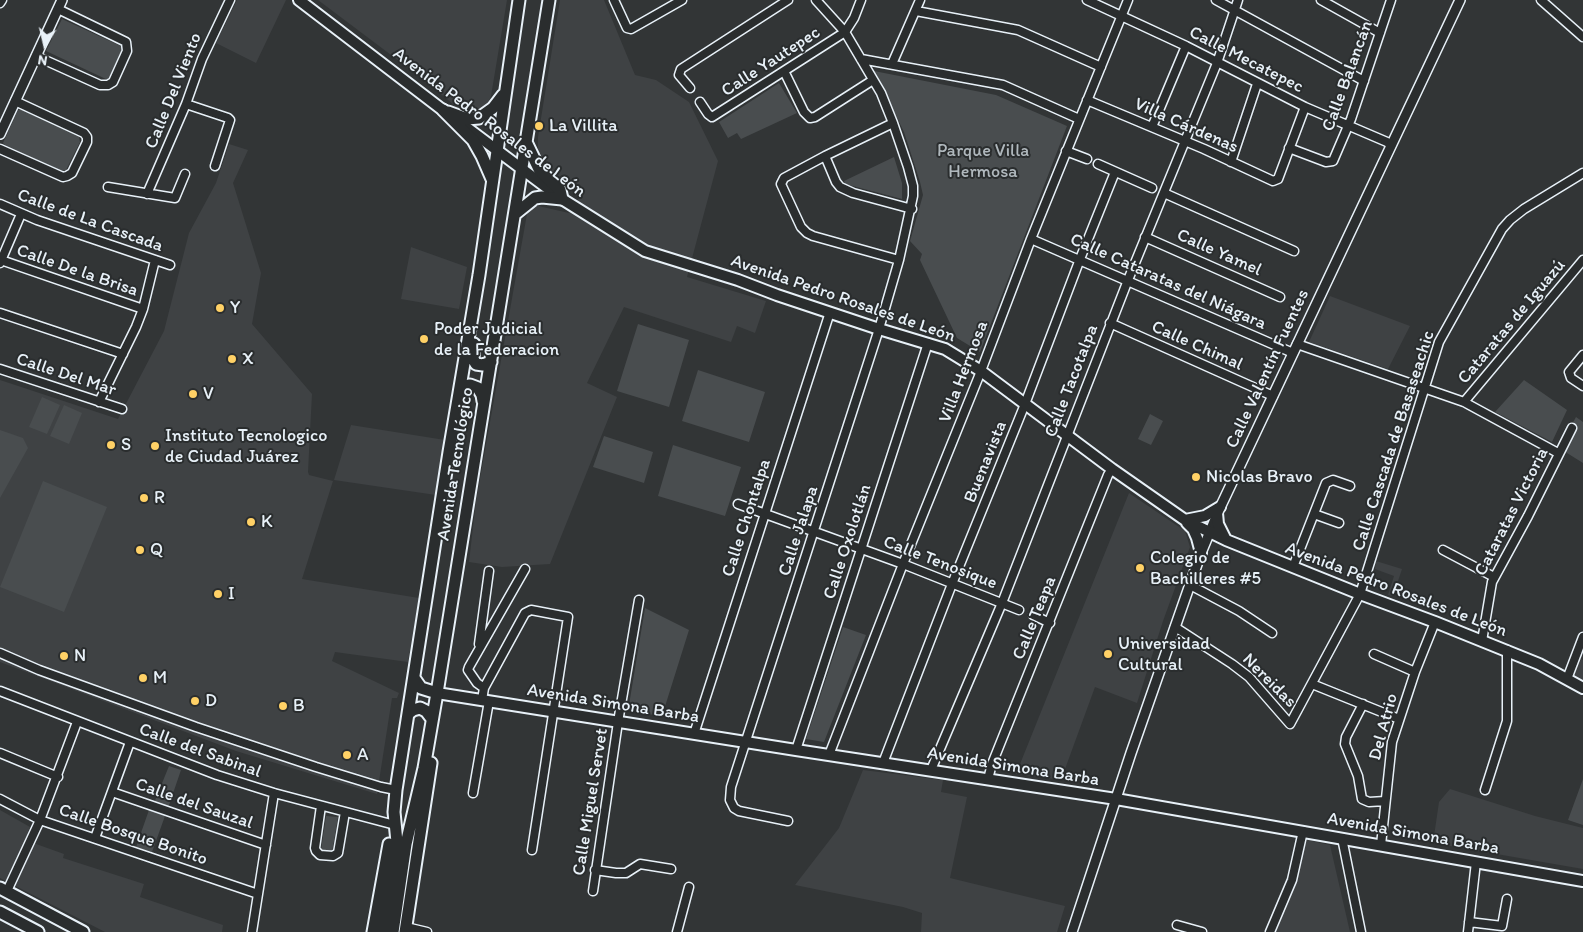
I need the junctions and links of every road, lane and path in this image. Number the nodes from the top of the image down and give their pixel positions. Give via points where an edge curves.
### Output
1 (62, 0) edge
2 (230, 0) edge
3 (300, 0) edge
4 (519, 0) edge
5 (549, 0) edge
6 (614, 0) edge
7 (682, 0) edge
8 (788, 0) edge
9 (816, 0) edge
10 (861, 0) edge
11 (920, 0) edge
12 (1087, 0) edge
13 (1128, 0) edge
14 (1216, 0) edge
15 (1238, 0) edge
16 (1321, 0) edge
17 (1391, 0) edge
18 (1460, 0) edge
19 (1541, 0) edge
20 (58, 9) junction
21 (916, 11) junction
22 (1234, 11) junction
23 (1122, 15) junction
24 (845, 32) junction
25 (1380, 33) junction
26 (1583, 37) edge
27 (1186, 46) junction
28 (36, 56) junction
29 (861, 59) junction
30 (1218, 63) junction
31 (892, 64) junction
32 (1101, 67) junction
33 (784, 71) junction
34 (873, 80) junction
35 (1364, 81) junction
36 (1258, 84) junction
37 (690, 88) dead end
38 (504, 94) junction
39 (1087, 100) junction
40 (15, 101) junction
41 (700, 102) dead end
42 (186, 104) junction
43 (1305, 107) junction
44 (443, 110) junction
45 (1079, 118) junction
46 (893, 123) junction
47 (1347, 126) junction
48 (1152, 127) junction
49 (0, 134) edge
50 (1185, 141) junction
51 (526, 142) junction
52 (1391, 146) junction
53 (1289, 148) junction
54 (0, 149) edge
55 (497, 151) junction
56 (1066, 151) junction
57 (825, 156) junction
58 (1086, 160) dead end
59 (1231, 162) junction
60 (1098, 164) dead end
61 (215, 166) dead end
62 (522, 169) junction
63 (1115, 172) junction
64 (185, 174) dead end
65 (1583, 174) edge
66 (492, 179) junction
67 (108, 187) dead end
68 (1152, 188) dead end
69 (1164, 193) junction
70 (147, 194) junction
71 (562, 199) junction
72 (0, 204) edge
73 (912, 209) junction
74 (21, 214) junction
75 (515, 214) junction
76 (1145, 237) junction
77 (1031, 239) junction
78 (1294, 251) dead end
79 (482, 256) junction
80 (1080, 259) junction
81 (155, 260) junction
82 (899, 260) junction
83 (1583, 260) edge
84 (1, 262) edge
85 (170, 265) dead end
86 (1128, 280) junction
87 (1280, 296) dead end
88 (142, 309) junction
89 (830, 312) junction
90 (0, 313) edge
91 (1110, 323) junction
92 (879, 329) junction
93 (928, 343) junction
94 (1295, 349) junction
95 (123, 354) junction
96 (1583, 354) edge
97 (491, 362) junction
98 (0, 369) edge
99 (981, 371) junction
100 (1583, 386) edge
101 (460, 387) junction
102 (1426, 388) junction
103 (1273, 396) junction
104 (99, 402) junction
105 (1464, 402) junction
106 (1026, 404) junction
107 (484, 405) junction
108 (122, 409) dead end
109 (1572, 428) dead end
110 (1068, 435) junction
111 (1558, 453) junction
112 (1112, 469) junction
113 (1350, 486) dead end
114 (738, 504) dead end
115 (1219, 510) junction
116 (765, 513) junction
117 (1314, 514) junction
118 (1185, 520) junction
119 (1339, 523) dead end
120 (814, 533) junction
121 (1210, 533) junction
122 (1226, 540) junction
123 (861, 550) junction
124 (1442, 550) dead end
125 (1201, 553) junction
126 (903, 564) junction
127 (1293, 567) junction
128 (525, 568) dead end
129 (489, 571) dead end
130 (1494, 577) junction
131 (952, 584) junction
132 (1190, 585) junction
133 (1360, 594) junction
134 (639, 600) dead end
135 (1002, 603) junction
136 (1019, 610) dead end
137 (1033, 615) dead end
138 (1050, 622) junction
139 (1435, 622) junction
140 (1175, 627) junction
141 (1272, 633) dead end
142 (1583, 637) edge
143 (1482, 642) junction
144 (478, 649) junction
145 (1507, 650) junction
146 (0, 652) edge
147 (1374, 654) dead end
148 (1416, 672) junction
149 (414, 678) junction
150 (1567, 679) junction
151 (1312, 684) junction
152 (484, 688) junction
153 (1583, 688) edge
154 (0, 691) edge
155 (437, 693) junction
156 (485, 700) junction
157 (1363, 704) junction
158 (553, 711) junction
159 (408, 714) junction
160 (432, 719) junction
161 (1400, 719) junction
162 (77, 722) junction
163 (618, 722) junction
164 (1290, 724) joint
165 (694, 734) junction
166 (130, 742) junction
167 (745, 742) junction
168 (796, 750) junction
169 (0, 753) edge
170 (829, 755) junction
171 (883, 763) junction
172 (931, 770) junction
173 (58, 777) junction
174 (988, 779) junction
175 (396, 790) junction
176 (1485, 790) dead end
177 (112, 792) junction
178 (274, 793) junction
179 (474, 794) dead end
180 (0, 799) edge
181 (1116, 799) junction
182 (1385, 801) junction
183 (321, 806) junction
184 (345, 812) junction
185 (40, 820) junction
186 (788, 821) dead end
187 (395, 826) junction
188 (1303, 831) junction
189 (95, 838) junction
190 (1342, 838) junction
191 (401, 843) junction
192 (266, 845) junction
193 (1380, 845) junction
194 (532, 850) dead end
195 (1476, 862) junction
196 (671, 869) dead end
197 (595, 870) junction
198 (1583, 881) edge
199 (689, 887) dead end
200 (3, 890) edge
201 (593, 891) dead end
202 (258, 894) junction
203 (1507, 899) dead end
204 (0, 912) edge
205 (1470, 922) junction
206 (1177, 925) dead end
207 (406, 930) edge
208 (38, 932) edge
209 (83, 932) edge
210 (252, 932) edge
211 (373, 932) edge
212 (384, 932) edge
213 (393, 932) edge
214 (427, 932) edge
215 (677, 932) edge
216 (1072, 932) edge
217 (1202, 932) edge
218 (1270, 932) edge
219 (1361, 932) edge
220 (1468, 932) edge

1 - 20 street
2 - 42 street, Calle Del Viento via 202,59
3 - 44 main road, Avenida Pedro Rosales de León
4 - 38 main road, Avenida Tecnológico
5 - 51 main road, Avenida Tecnológico
6 - 7 street via 627,28 631,29
8 - 37 street via 681,69 679,75
9 - 24 street, Calle Jalapa
10 - 24 street
11 - 21 street
12 - 23 street, Calle Mecatepec
13 - 23 street, Villa Hermosa
14 - 22 street
15 - 22 street, Calle Tacotalpa
16 - 25 street
17 - 25 street, Calle Balancán
18 - 52 street, Calle Valentín Fuentes
19 - 26 street
20 - 28 street
20 - 28 street via 126,42 127,51 113,82 100,85
21 - 31 street
21 - 32 street via 1018,30
22 - 30 street, Calle Tacotalpa
22 - 35 street
23 - 27 street, Calle Mecatepec
23 - 32 street, Villa Hermosa
24 - 29 street, Calle Jalapa
24 - 33 street, Calle Yautepec
25 - 35 street, Calle Balancán
27 - 30 street, Calle Mecatepec
27 - 48 street
28 - 40 street
29 - 31 street
29 - 34 street, Calle Jalapa
30 - 36 street, Calle Mecatepec
30 - 50 street, Calle Tacotalpa
31 - 45 street via 1003,85
32 - 39 street, Villa Hermosa
33 - 34 street via 810,118
33 - 41 street, Calle Yautepec via 712,117
34 - 46 street, Calle Jalapa
35 - 47 street, Calle Balancán
36 - 43 street, Calle Mecatepec
36 - 59 street
38 - 44 main road via 479,118 462,118
38 - 55 main road, Avenida Tecnológico
39 - 45 street, Villa Hermosa
39 - 48 street, Villa Cárdenas
40 - 49 street
40 - 54 street via 84,133 87,142 72,173 63,177
42 - 61 street via 228,118 230,122
42 - 70 street, Calle Del Viento
43 - 47 street, Calle Mecatepec
43 - 53 street
44 - 55 main road, Avenida Pedro Rosales de León
44 - 66 main road via 473,140
45 - 56 street, Villa Hermosa
46 - 57 street
46 - 73 street, Calle Jalapa via 913,186
47 - 52 street, Calle Mecatepec
47 - 53 street, Calle Balancán via 1331,162
48 - 50 street, Villa Cárdenas
50 - 59 street, Villa Cárdenas
50 - 69 street, Calle Tacotalpa
51 - 62 main road, Avenida Tecnológico
51 - 71 main road via 540,172 560,190
52 - 94 street, Calle Valentín Fuentes
53 - 59 street, Villa Cárdenas via 1276,181
55 - 62 main road, Avenida Pedro Rosales de León
55 - 66 main road, Avenida Tecnológico
56 - 58 street
56 - 77 street, Villa Hermosa
57 - 73 street via 840,187
57 - 82 street via 781,182 797,219 813,236
60 - 63 street
62 - 71 main road, Avenida Pedro Rosales de León
62 - 75 main road, Avenida Tecnológico
63 - 68 street
63 - 80 street, Buenavista
64 - 70 street via 176,198
65 - 102 street, Calle Cascada de Basaseachic via 1517,213 1502,229 1439,342
66 - 79 main road, Avenida Tecnológico
67 - 70 street
69 - 76 street, Calle Tacotalpa
69 - 78 street
71 - 75 main road via 535,198
71 - 89 main road, Avenida Pedro Rosales de León via 645,251
72 - 74 street, Calle de La Cascada
73 - 82 street, Calle Jalapa
74 - 81 street, Calle de La Cascada
74 - 84 street
75 - 97 main road, Avenida Tecnológico
76 - 86 street, Calle Tacotalpa
76 - 87 street, Calle Yamel
77 - 80 street, Calle Cataratas del Niágara
77 - 99 street, Villa Hermosa
79 - 97 main road via 484,280 472,353 476,364
79 - 101 main road, Avenida Tecnológico
80 - 86 street, Calle Cataratas del Niágara
80 - 106 street, Buenavista
81 - 85 street, Calle de La Cascada
81 - 88 street
82 - 92 street, Calle Jalapa
83 - 105 street, Cataratas de Iguazú
84 - 88 street, Calle De la Brisa
86 - 91 street, Calle Tacotalpa
86 - 94 street, Calle Cataratas del Niágara
88 - 95 street
89 - 92 main road, Avenida Pedro Rosales de León
89 - 116 street, Calle Chontalpa
90 - 95 street
91 - 103 street, Calle Chimal
91 - 110 street, Calle Tacotalpa
92 - 93 main road, Avenida Pedro Rosales de León
92 - 120 street, Calle Jalapa
93 - 99 main road, Avenida Pedro Rosales de León via 954,353
93 - 123 street, Calle Oxolotlán
94 - 102 street, Calle Cataratas del Niágara
94 - 103 street, Calle Valentín Fuentes
95 - 104 street
96 - 100 street via 1570,368 1569,374
97 - 107 main road, Avenida Tecnológico
98 - 104 street, Calle Del Mar
99 - 106 main road, Avenida Pedro Rosales de León
99 - 126 street, Villa Hermosa
101 - 107 main road via 470,385 478,388
101 - 149 main road, Avenida Tecnológico
102 - 105 street, Calle Cataratas del Niágara
102 - 133 street, Calle Cascada de Basaseachic
103 - 115 street, Calle Valentín Fuentes
104 - 108 street, Calle Del Mar
105 - 111 street, Calle Cataratas del Niágara
106 - 110 main road, Avenida Pedro Rosales de León
106 - 131 street, Buenavista
107 - 155 main road, Avenida Tecnológico
109 - 111 street, Cataratas Victoria
110 - 112 main road, Avenida Pedro Rosales de León
110 - 135 street, Calle Tacotalpa
111 - 130 street, Cataratas Victoria
112 - 118 main road, Avenida Pedro Rosales de León
112 - 138 street, Calle Teapa
113 - 117 street via 1328,481
114 - 116 street, Calle Tenosique
115 - 118 main road
115 - 121 street, Calle Valentín Fuentes
115 - 122 main road via 1218,524
116 - 120 street, Calle Tenosique
116 - 165 street, Calle Chontalpa
117 - 119 street
117 - 127 street
118 - 121 main road, Avenida Pedro Rosales de León
118 - 125 main road via 1193,529
120 - 123 street, Calle Tenosique
120 - 167 street, Calle Jalapa
121 - 122 main road, Avenida Pedro Rosales de León
121 - 125 street, Calle Valentín Fuentes
122 - 127 main road, Avenida Pedro Rosales de León
123 - 126 street, Calle Tenosique
123 - 168 street, Calle Oxolotlán
124 - 130 street
125 - 132 street, Calle Valentín Fuentes
126 - 131 street, Calle Tenosique
126 - 170 street, Villa Hermosa
127 - 133 main road, Avenida Pedro Rosales de León
128 - 144 street
129 - 144 street
130 - 143 street, Cataratas Victoria
131 - 135 street, Calle Tenosique
131 - 171 street, Buenavista
132 - 140 street, Calle Valentín Fuentes
132 - 141 street
133 - 139 main road, Avenida Pedro Rosales de León
133 - 151 street, Calle Cascada de Basaseachic
134 - 163 street, Calle Miguel Servet
135 - 136 street, Calle Tenosique
135 - 172 street, Calle Tacotalpa
137 - 138 street
138 - 174 street, Calle Teapa
139 - 143 main road, Avenida Pedro Rosales de León
139 - 148 street, Del Atrio
140 - 164 street, Nereidas via 1249,677
140 - 181 street, Calle Valentín Fuentes
142 - 150 street
143 - 145 main road, Avenida Pedro Rosales de León
144 - 152 street via 468,670
145 - 150 main road, Avenida Pedro Rosales de León
145 - 176 street via 1507,721
146 - 175 street via 39,670 196,727
147 - 148 street
148 - 161 street, Del Atrio
149 - 155 main road via 421,688
149 - 159 main road, Avenida Tecnológico
150 - 153 main road, Avenida Pedro Rosales de León
151 - 157 street
151 - 164 street, Calle Cascada de Basaseachic
152 - 156 street
152 - 158 street via 525,613 531,610 568,617
154 - 162 street, Calle del Sabinal
155 - 156 main road, Avenida Simona Barba
155 - 160 main road, Avenida Tecnológico
155 - 207 main road via 438,717
156 - 158 main road, Avenida Simona Barba
156 - 179 street
157 - 161 street
157 - 182 street via 1345,744 1358,776 1362,799 1365,802
158 - 163 main road, Avenida Simona Barba
158 - 194 street
159 - 160 main road via 420,708
159 - 175 main road, Avenida Tecnológico
160 - 191 main road, Avenida Tecnológico via 424,768
161 - 182 street, Del Atrio via 1390,754
162 - 166 street, Calle del Sabinal
162 - 173 street
163 - 165 main road, Avenida Simona Barba
163 - 197 street, Calle Miguel Servet
165 - 167 main road, Avenida Simona Barba
166 - 177 street
166 - 178 street, Calle del Sabinal
167 - 168 main road, Avenida Simona Barba
167 - 186 street, Calle Jalapa via 731,787 732,805 744,813
168 - 170 main road, Avenida Simona Barba
169 - 173 street
170 - 171 main road, Avenida Simona Barba
171 - 172 main road, Avenida Simona Barba
172 - 174 main road, Avenida Simona Barba
173 - 185 street
174 - 181 main road, Avenida Simona Barba
175 - 187 main road, Avenida Tecnológico
177 - 189 street
177 - 192 street, Calle del Sauzal
178 - 183 street, Calle del Sabinal
178 - 192 street
180 - 185 street, Calle Bosque Bonito
181 - 188 main road, Avenida Simona Barba
181 - 216 street, Calle Valentín Fuentes
182 - 193 street, Del Atrio
183 - 184 street, Calle del Sabinal
183 - 184 street via 315,848 320,854 333,856 338,853
184 - 187 street, Calle del Sabinal
185 - 189 street, Calle Bosque Bonito
185 - 200 street
187 - 191 main road, Avenida Tecnológico
187 - 211 main road
188 - 190 main road, Avenida Simona Barba
188 - 218 street via 1292,880
189 - 202 street, Calle Bosque Bonito
190 - 193 main road, Avenida Simona Barba
190 - 219 street
191 - 212 main road, Avenida Tecnológico
191 - 213 main road, Avenida Tecnológico
192 - 202 street
193 - 195 main road, Avenida Simona Barba
195 - 198 main road, Avenida Simona Barba
195 - 205 street
196 - 197 street via 640,864 626,873
197 - 201 street, Calle Miguel Servet
199 - 215 street
200 - 209 main road
202 - 210 street
203 - 205 street via 1502,926
204 - 208 main road
205 - 220 street
206 - 217 street
207 - 214 street

